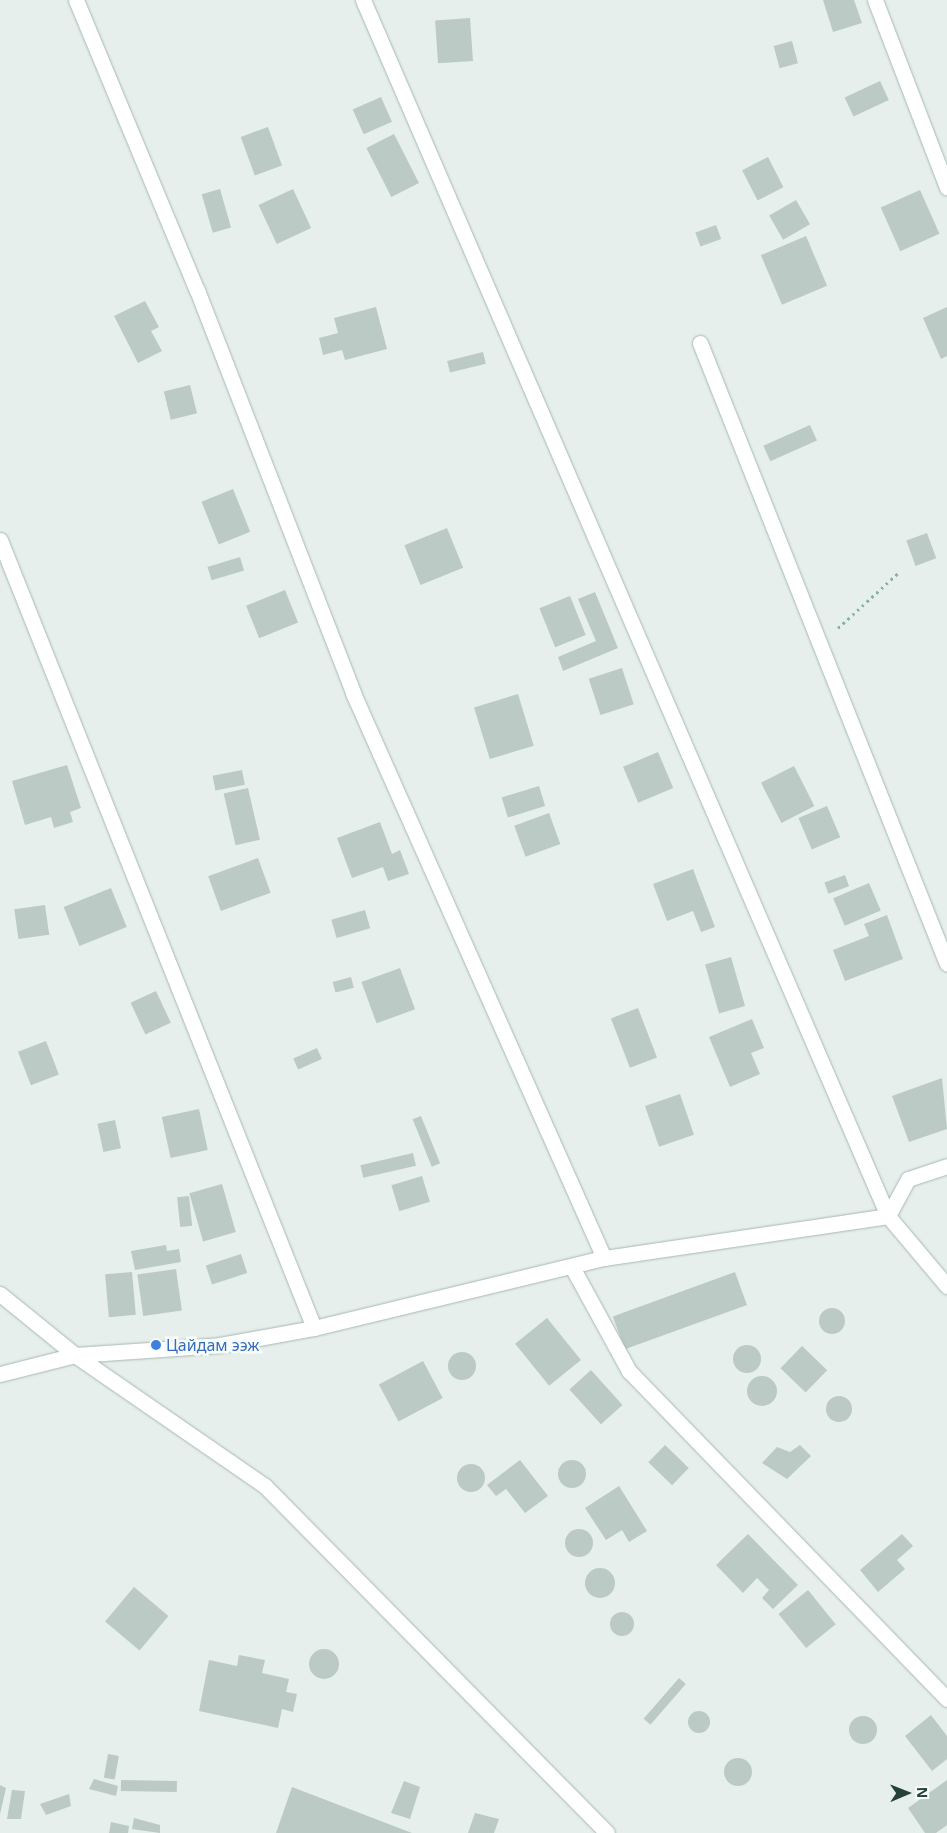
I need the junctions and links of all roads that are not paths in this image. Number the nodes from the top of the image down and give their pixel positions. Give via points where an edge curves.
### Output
1 (76, 0) edge
2 (363, 0) edge
3 (875, 0) edge
4 (947, 188) edge
5 (700, 343) dead end
6 (0, 540) edge
7 (947, 964) edge
8 (947, 1166) edge
9 (888, 1216) junction
10 (604, 1258) junction
11 (572, 1268) junction
12 (947, 1286) edge
13 (0, 1294) edge
14 (314, 1328) junction
15 (75, 1355) junction
16 (0, 1374) edge
17 (947, 1699) edge
18 (607, 1833) edge

1 - 10 street via 197,290 353,693
2 - 9 street via 551,426
3 - 4 street
5 - 7 street
6 - 14 street
8 - 9 street via 908,1179
9 - 10 street
9 - 12 street
10 - 11 street
11 - 14 street
11 - 17 street via 629,1371
13 - 15 street
14 - 15 street via 220,1345
15 - 16 street
15 - 18 street via 265,1486

